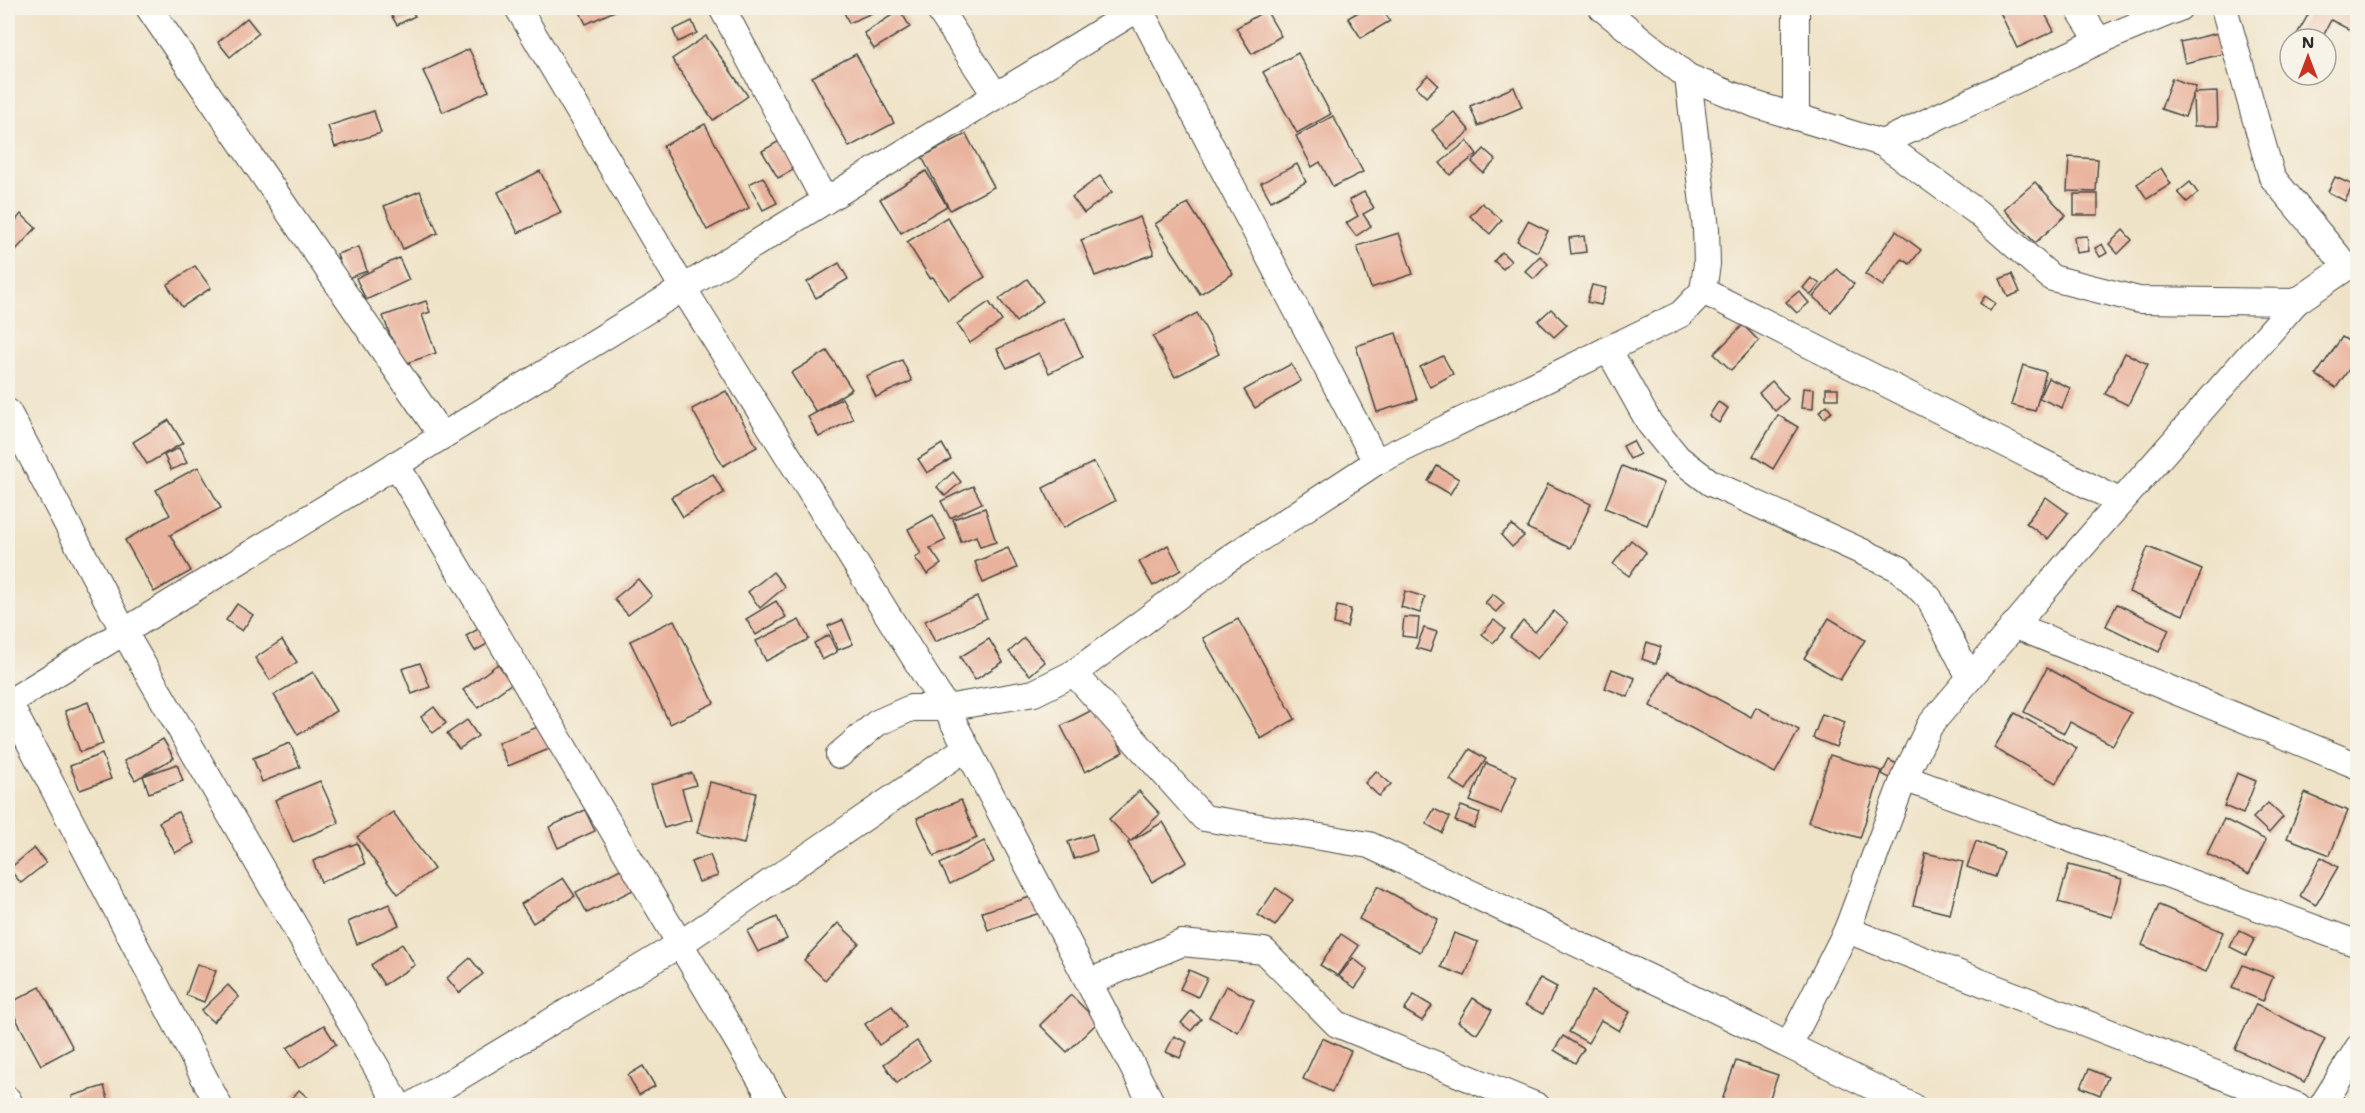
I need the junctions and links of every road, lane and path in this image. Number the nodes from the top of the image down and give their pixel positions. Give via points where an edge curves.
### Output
1 (149, 8) edge
2 (518, 8) edge
3 (722, 8) edge
4 (938, 8) edge
5 (1139, 8) edge
6 (1602, 8) edge
7 (1796, 8) edge
8 (2078, 8) edge
9 (2179, 8) edge
10 (2224, 8) edge
11 (2099, 41) junction
12 (1688, 77) junction
13 (996, 96) junction
14 (1796, 117) junction
15 (1882, 143) junction
16 (825, 201) junction
17 (2354, 263) edge
18 (683, 288) junction
19 (1703, 291) junction
20 (2296, 302) junction
21 (1608, 349) junction
22 (8, 412) edge
23 (442, 436) junction
24 (1376, 462) junction
25 (396, 464) junction
26 (2121, 502) junction
27 (2014, 625) junction
28 (124, 632) junction
29 (1074, 673) junction
30 (1970, 678) junction
31 (8, 702) edge
32 (946, 708) junction
33 (966, 748) junction
34 (839, 755) dead end
35 (2358, 766) edge
36 (1904, 778) junction
37 (1847, 930) junction
38 (681, 944) junction
39 (2358, 944) edge
40 (1089, 982) junction
41 (1789, 1045) junction
42 (2358, 1048) edge
43 (8, 1100) edge
44 (10, 1106) edge
45 (219, 1106) edge
46 (399, 1106) edge
47 (411, 1106) edge
48 (776, 1106) edge
49 (1153, 1106) edge
50 (1537, 1106) edge
51 (1912, 1106) edge
52 (2298, 1106) edge
53 (2322, 1106) edge

1 - 23 street
2 - 18 street
3 - 16 street
4 - 13 street
5 - 13 street
5 - 24 street
6 - 12 street
7 - 14 street
8 - 11 street
9 - 11 street
10 - 17 street via 2272,177
11 - 15 street
12 - 14 street
12 - 19 street via 1706,229
13 - 16 street
14 - 15 street
15 - 20 street via 1977,213 2052,278 2139,300
16 - 18 street
17 - 20 street
18 - 23 street
18 - 32 street
19 - 21 street via 1682,314
19 - 26 street
20 - 26 street
21 - 24 street
21 - 30 street via 1650,424 1678,458 1711,483 1900,569 1929,598
22 - 28 street
23 - 25 street
24 - 29 street via 1224,562
25 - 28 street
25 - 38 street
26 - 27 street
27 - 30 street
27 - 35 street
28 - 31 street
28 - 46 street
29 - 32 street via 1034,693
29 - 41 street via 1204,818 1370,845
30 - 36 street via 1930,725
31 - 45 street
32 - 33 street
32 - 34 street via 911,708 877,723
33 - 38 street
33 - 40 street
36 - 37 street
36 - 39 street
37 - 41 street
37 - 52 street
38 - 47 street
38 - 48 street
40 - 49 street
40 - 50 street via 1182,943 1264,951 1337,1024
41 - 51 street
42 - 53 street
43 - 44 street

